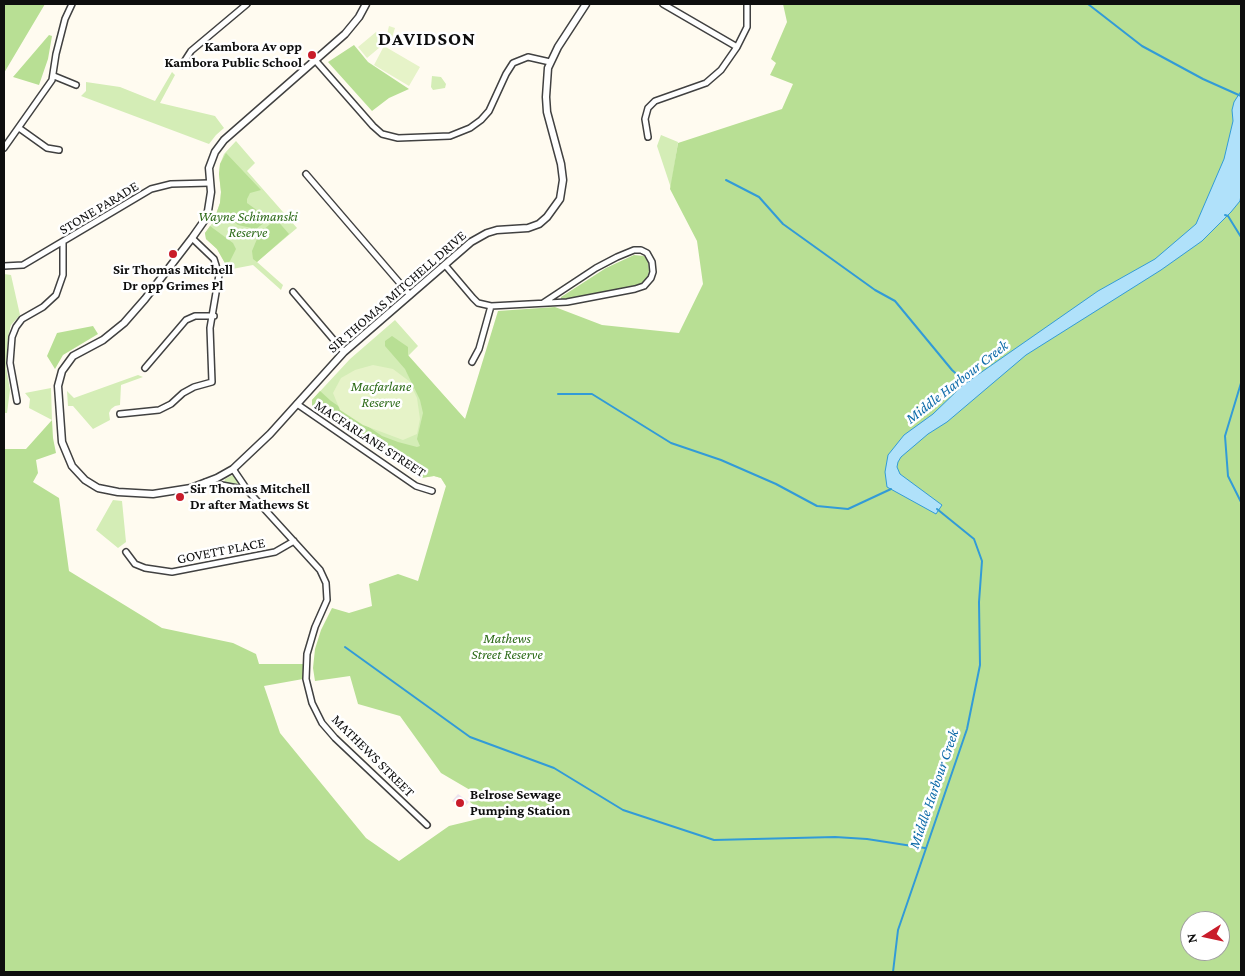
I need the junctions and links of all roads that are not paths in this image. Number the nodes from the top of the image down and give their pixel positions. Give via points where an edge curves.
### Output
1 (72, 4) edge
2 (247, 4) edge
3 (366, 4) edge
4 (586, 4) edge
5 (663, 4) edge
6 (747, 4) edge
7 (737, 47) junction
8 (315, 60) junction
9 (550, 62) junction
10 (182, 65) dead end
11 (54, 76) junction
12 (76, 85) dead end
13 (19, 128) junction
14 (648, 137) dead end
15 (4, 148) edge
16 (59, 150) dead end
17 (306, 174) dead end
18 (210, 183) junction
19 (192, 238) junction
20 (64, 242) junction
21 (445, 265) junction
22 (4, 266) edge
23 (293, 292) dead end
24 (410, 295) junction
25 (543, 303) junction
26 (491, 306) junction
27 (214, 316) junction
28 (344, 352) junction
29 (472, 362) dead end
30 (145, 368) dead end
31 (17, 401) dead end
32 (297, 404) junction
33 (120, 414) dead end
34 (233, 469) junction
35 (206, 482) junction
36 (248, 490) junction
37 (432, 491) dead end
38 (294, 541) junction
39 (126, 552) dead end
40 (427, 825) dead end

1 - 11 street via 56,54
2 - 10 street via 191,51
3 - 8 street, SIR THOMAS MITCHELL DRIVE via 345,34
4 - 9 street, SIR THOMAS MITCHELL DRIVE
5 - 7 street
6 - 7 street via 747,27
7 - 14 street via 721,70 706,83 655,101 648,108 645,120
8 - 9 street via 373,126 382,134 398,138 450,136 470,128 489,111 513,63 528,57
8 - 18 street, SIR THOMAS MITCHELL DRIVE via 224,140 212,160
9 - 21 street, SIR THOMAS MITCHELL DRIVE via 546,105 562,170 560,200 538,224 487,233 471,242
11 - 12 street
11 - 13 street
13 - 15 street
13 - 16 street via 47,148
17 - 24 street
18 - 19 street, SIR THOMAS MITCHELL DRIVE via 208,211
18 - 20 street, STONE PARADE via 171,184 151,189
19 - 27 street via 205,248 218,269
19 - 35 street, SIR THOMAS MITCHELL DRIVE via 124,323 67,362 58,386 60,429 72,466 98,488 153,494 191,488
20 - 22 street, STONE PARADE via 23,265
20 - 31 street via 63,275 56,295 22,319 12,337 10,363
21 - 24 street, SIR THOMAS MITCHELL DRIVE
21 - 26 street via 478,303
23 - 28 street
24 - 28 street, SIR THOMAS MITCHELL DRIVE
25 - 25 street via 596,268 634,250 647,253 652,262 653,272 644,286 567,302
25 - 26 street
26 - 29 street
27 - 30 street via 195,316 186,320
27 - 33 street via 210,328 212,382 194,387 159,410
28 - 32 street, SIR THOMAS MITCHELL DRIVE
32 - 34 street, SIR THOMAS MITCHELL DRIVE
32 - 37 street, MACFARLANE STREET via 416,486
34 - 35 street, SIR THOMAS MITCHELL DRIVE
34 - 36 street, MATHEWS STREET
35 - 36 street
36 - 38 street, MATHEWS STREET
38 - 39 street, GOVETT PLACE via 275,552 172,572 135,564
38 - 40 street, MATHEWS STREET via 320,570 326,583 327,600 306,654 306,679 312,703 322,723 335,738

